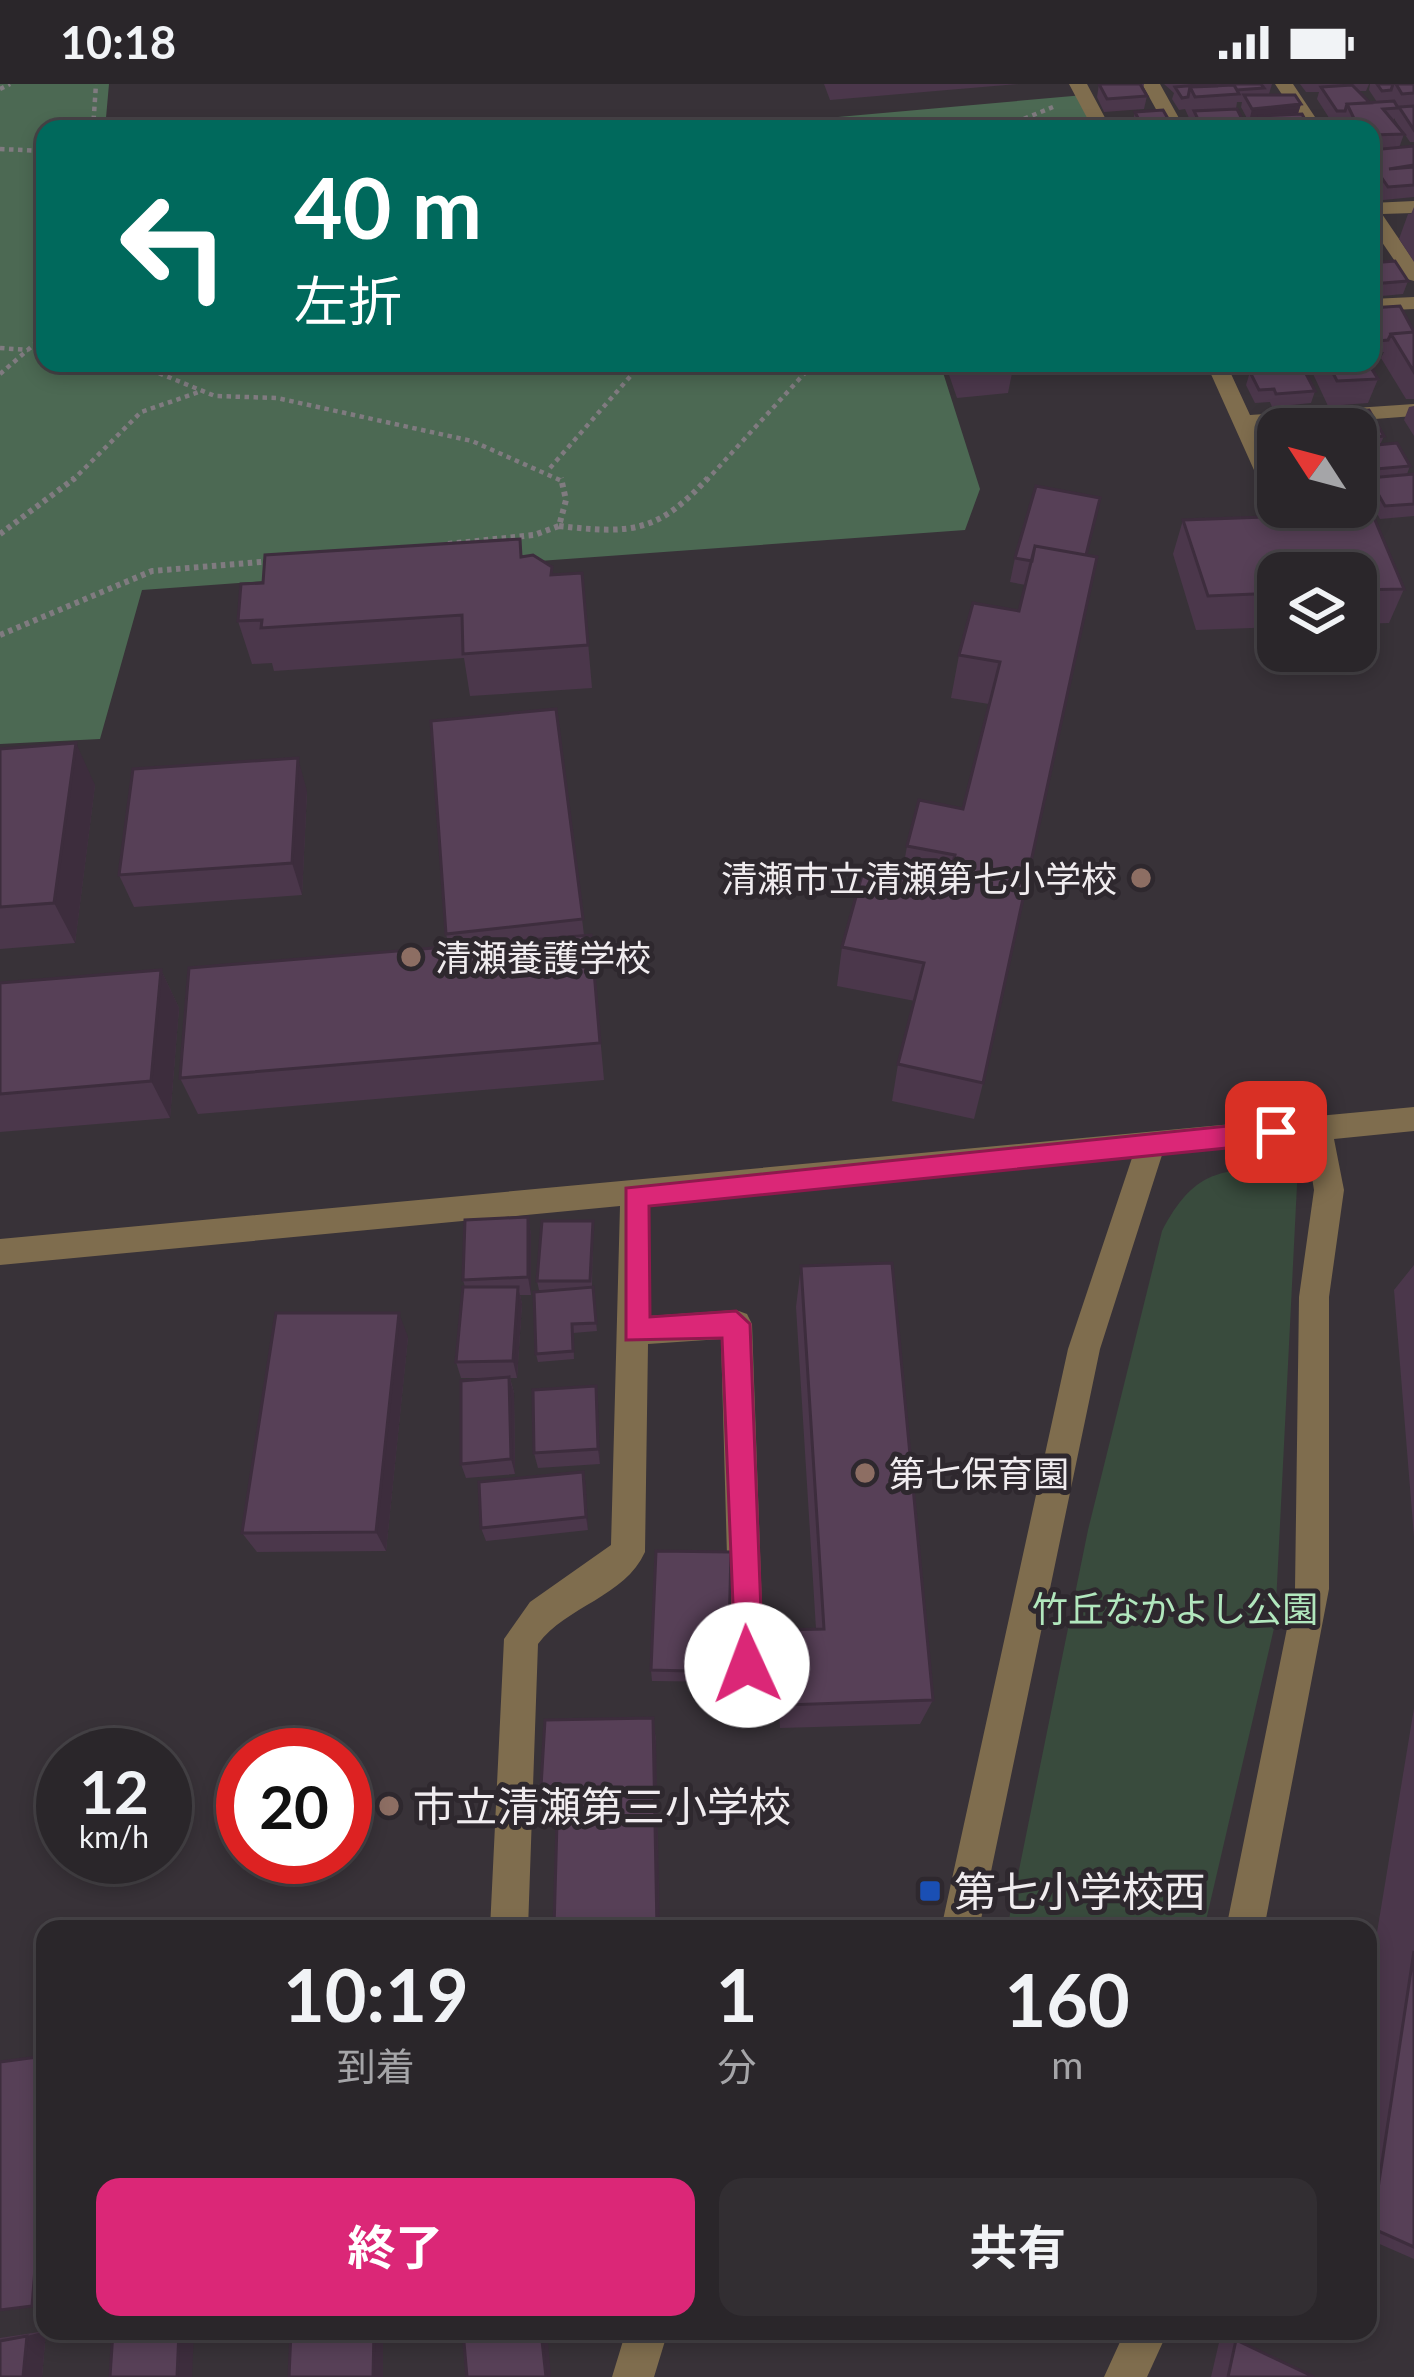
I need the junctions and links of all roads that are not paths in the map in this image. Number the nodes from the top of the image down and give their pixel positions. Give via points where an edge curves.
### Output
1 (1151, 84) edge
2 (1284, 84) edge
3 (1081, 90) edge
4 (1097, 120) edge
5 (1171, 120) edge
6 (1308, 120) edge
7 (1414, 207) edge
8 (1380, 210) edge
9 (1380, 224) edge
10 (1414, 275) edge
11 (1414, 303) edge
12 (1380, 305) edge
13 (1220, 372) edge
14 (1414, 410) edge
15 (1244, 422) junction
16 (1257, 452) edge
17 (1414, 1119) edge
18 (1318, 1128) junction
19 (1151, 1144) junction
20 (635, 1196) junction
21 (0, 1252) edge
22 (636, 1331) junction
23 (747, 1665) dead end
24 (509, 1920) edge
25 (962, 1920) edge
26 (1247, 1920) edge
27 (644, 2340) edge
28 (1143, 2340) edge
29 (633, 2377) edge
30 (1125, 2377) edge

1 - 5 street
2 - 6 street
3 - 4 street
7 - 8 street
9 - 10 street
11 - 12 street
13 - 15 street
14 - 15 street
15 - 16 street
17 - 18 street
18 - 19 street
18 - 26 street via 1329,1190 1314,1297 1312,1589
19 - 20 street
19 - 25 street via 1084,1349
20 - 21 street
20 - 22 street
22 - 23 street via 736,1324
22 - 24 street via 628,1552 576,1596 544,1608 521,1639
27 - 29 street
28 - 30 street

